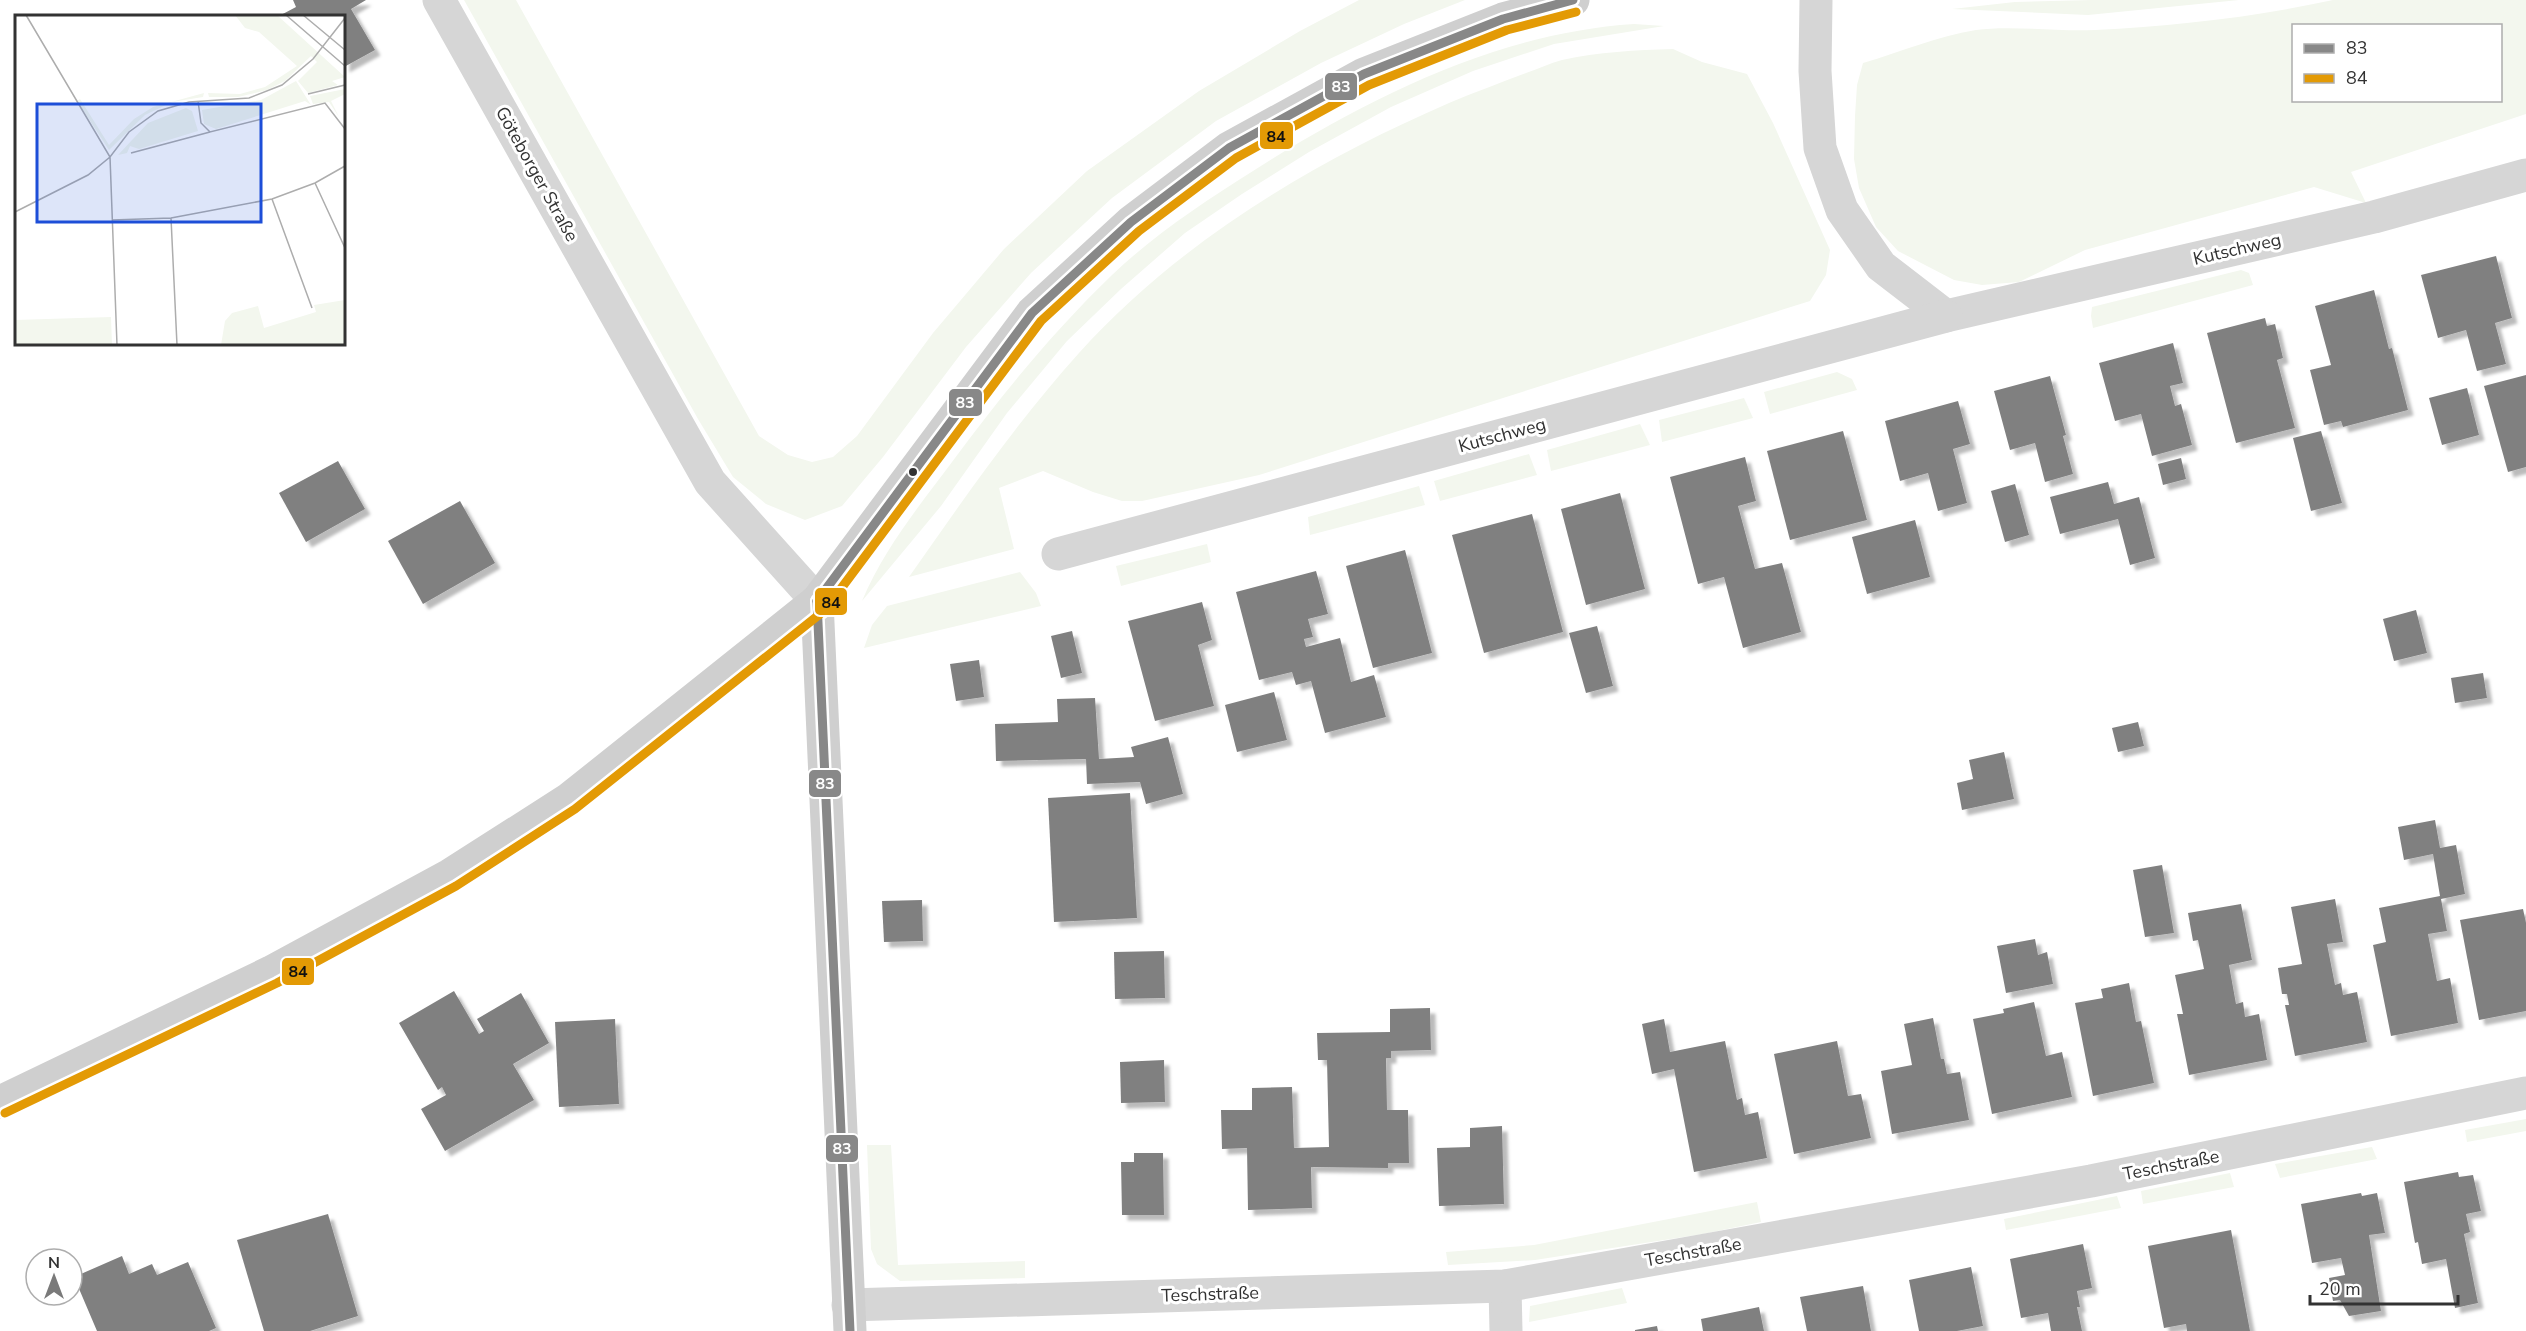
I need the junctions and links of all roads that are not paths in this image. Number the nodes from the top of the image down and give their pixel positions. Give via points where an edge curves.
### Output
1 (439, 0) edge
2 (1573, 0) edge
3 (1816, 0) edge
4 (2526, 175) edge
5 (1946, 316) junction
6 (1058, 554) dead end
7 (817, 602) junction
8 (2526, 1093) edge
9 (0, 1102) edge
10 (1505, 1286) junction
11 (849, 1318) edge
12 (1506, 1331) edge

1 - 7 street, Göteborger Straße via 710,482
2 - 7 street via 1503,19 1364,74 1229,148 1131,222 1032,313
3 - 5 street via 1820,148 1842,210 1881,266
4 - 5 street, Kutschweg via 2374,217
5 - 6 street, Kutschweg
7 - 9 street via 569,799 450,875 271,972
7 - 11 street
8 - 10 street, Teschstraße via 2091,1181
10 - 11 street, Teschstraße
10 - 12 street

